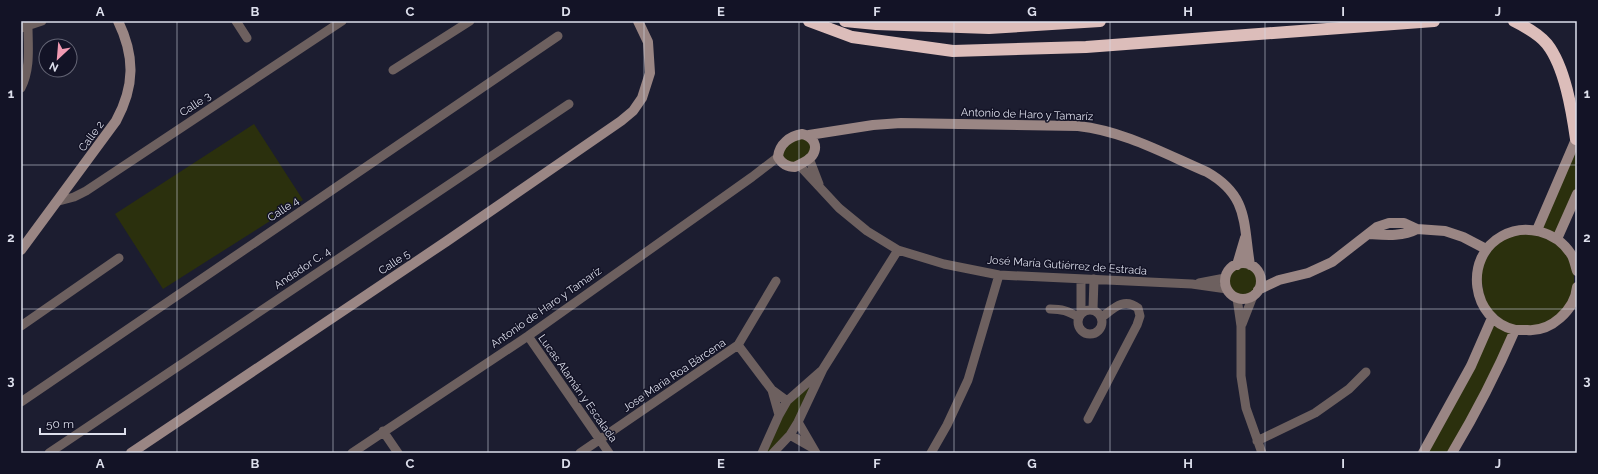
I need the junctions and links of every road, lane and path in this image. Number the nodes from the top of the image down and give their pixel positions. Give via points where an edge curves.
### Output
1 (42, 21) edge
2 (118, 21) edge
3 (236, 21) edge
4 (342, 21) edge
5 (470, 21) edge
6 (638, 21) edge
7 (809, 21) edge
8 (845, 21) edge
9 (1100, 21) edge
10 (1434, 21) edge
11 (1514, 21) edge
12 (24, 27) edge
13 (558, 36) dead end
14 (247, 38) dead end
15 (392, 70) dead end
16 (21, 88) edge
17 (569, 104) dead end
18 (831, 132) junction
19 (809, 135) junction
20 (1577, 138) edge
21 (815, 144) junction
22 (809, 158) junction
23 (780, 160) junction
24 (799, 165) junction
25 (820, 189) junction
26 (1577, 194) edge
27 (59, 200) junction
28 (1537, 230) junction
29 (1245, 236) junction
30 (1557, 239) junction
31 (1486, 249) junction
32 (21, 250) edge
33 (898, 250) junction
34 (119, 258) dead end
35 (1237, 265) junction
36 (1250, 265) junction
37 (1577, 271) edge
38 (1259, 274) junction
39 (999, 275) junction
40 (1225, 278) junction
41 (1081, 279) junction
42 (1094, 279) junction
43 (776, 280) dead end
44 (1279, 280) junction
45 (1192, 284) junction
46 (1577, 287) edge
47 (1227, 289) junction
48 (1256, 293) junction
49 (1577, 294) edge
50 (1237, 298) junction
51 (1050, 309) dead end
52 (1093, 309) junction
53 (1080, 315) junction
54 (1102, 317) junction
55 (1492, 318) junction
56 (21, 326) edge
57 (1241, 326) junction
58 (1515, 330) junction
59 (528, 336) junction
60 (738, 345) junction
61 (823, 368) junction
62 (1366, 372) dead end
63 (772, 390) junction
64 (789, 399) junction
65 (21, 402) edge
66 (805, 408) junction
67 (779, 415) junction
68 (1088, 419) dead end
69 (798, 422) junction
70 (772, 430) junction
71 (383, 431) junction
72 (788, 437) junction
73 (599, 440) junction
74 (1257, 441) junction
75 (814, 450) edge
76 (49, 453) edge
77 (131, 453) edge
78 (352, 453) edge
79 (398, 453) edge
80 (580, 453) edge
81 (609, 453) edge
82 (762, 453) edge
83 (773, 453) edge
84 (931, 453) edge
85 (1262, 453) edge
86 (1423, 453) edge
87 (1452, 453) edge

1 - 12 street
2 - 27 street, Calle 2 via 126,37 130,54 130,89 125,106
3 - 14 street
4 - 27 street, Calle 3 via 86,191
5 - 15 street
6 - 77 street, Calle 5 via 648,42 650,73 642,98 633,111 447,241
7 - 10 highway via 852,37 953,51 1086,47
8 - 9 highway via 989,28
11 - 20 highway via 1530,29 1547,44 1569,96
12 - 16 street via 29,63
13 - 65 street, Calle 4
17 - 76 street, Andador C. 4
18 - 19 street, Antonio de Haro y Tamaríz
18 - 21 street, Antonio de Haro y Tamaríz
18 - 29 street, Antonio de Haro y Tamaríz via 873,124 901,123 1099,128 1221,179 1232,190 1242,209
19 - 21 street
19 - 23 street via 802,134 789,139 781,147
20 - 28 street
21 - 22 street
22 - 24 street
22 - 25 street, José María Gutiérrez de Estrada
23 - 24 street via 791,167
23 - 59 street, Antonio de Haro y Tamaríz via 752,177
24 - 25 street, José María Gutiérrez de Estrada
25 - 33 street, José María Gutiérrez de Estrada via 867,231
26 - 30 street
27 - 32 street, Calle 2
28 - 30 street
28 - 31 street via 1522,229 1508,232
29 - 35 street, Antonio de Haro y Tamaríz
29 - 36 street, Antonio de Haro y Tamaríz
30 - 37 street via 1571,254
31 - 44 street via 1445,231 1417,229 1396,235 1368,234 1332,262 1308,273
31 - 55 street via 1478,266 1476,285 1481,303
33 - 39 street, José María Gutiérrez de Estrada via 944,264
33 - 61 street
34 - 56 street
35 - 36 street
35 - 40 street
36 - 38 street
38 - 44 street
38 - 48 street via 1261,282
39 - 41 street, José María Gutiérrez de Estrada
39 - 84 street via 968,380
40 - 45 street, José María Gutiérrez de Estrada
40 - 47 street
41 - 42 street, José María Gutiérrez de Estrada
41 - 53 street
42 - 45 street, José María Gutiérrez de Estrada
42 - 52 street
43 - 60 street, Jose Maria Roa Bàrcena
44 - 48 street
45 - 47 street, José María Gutiérrez de Estrada
46 - 49 street
47 - 50 street
48 - 50 street via 1245,299
48 - 57 street
49 - 58 street via 1568,311 1553,324 1535,330
50 - 57 street
51 - 53 street via 1068,310
52 - 53 street via 1087,309
52 - 54 street
53 - 54 street via 1080,329 1090,334 1101,329
54 - 68 street via 1122,303 1132,303 1138,308 1140,316
55 - 58 street
55 - 86 street via 1471,366
57 - 74 street via 1241,376 1246,408
58 - 87 street via 1480,404
59 - 71 street, Antonio de Haro y Tamaríz
59 - 73 street, Lucas Alamán y Escalada
60 - 63 street
60 - 73 street, Jose Maria Roa Bàrcena
61 - 64 street
61 - 66 street
62 - 74 street via 1344,393 1315,414
63 - 64 street
63 - 67 street
64 - 66 street via 796,396 804,403
64 - 67 street
66 - 69 street
67 - 70 street
69 - 72 street
69 - 75 street
70 - 72 street via 777,438
70 - 82 street
71 - 78 street, Antonio de Haro y Tamaríz
71 - 79 street
72 - 75 street
72 - 83 street
73 - 80 street, Jose Maria Roa Bàrcena
73 - 81 street, Lucas Alamán y Escalada
74 - 85 street

